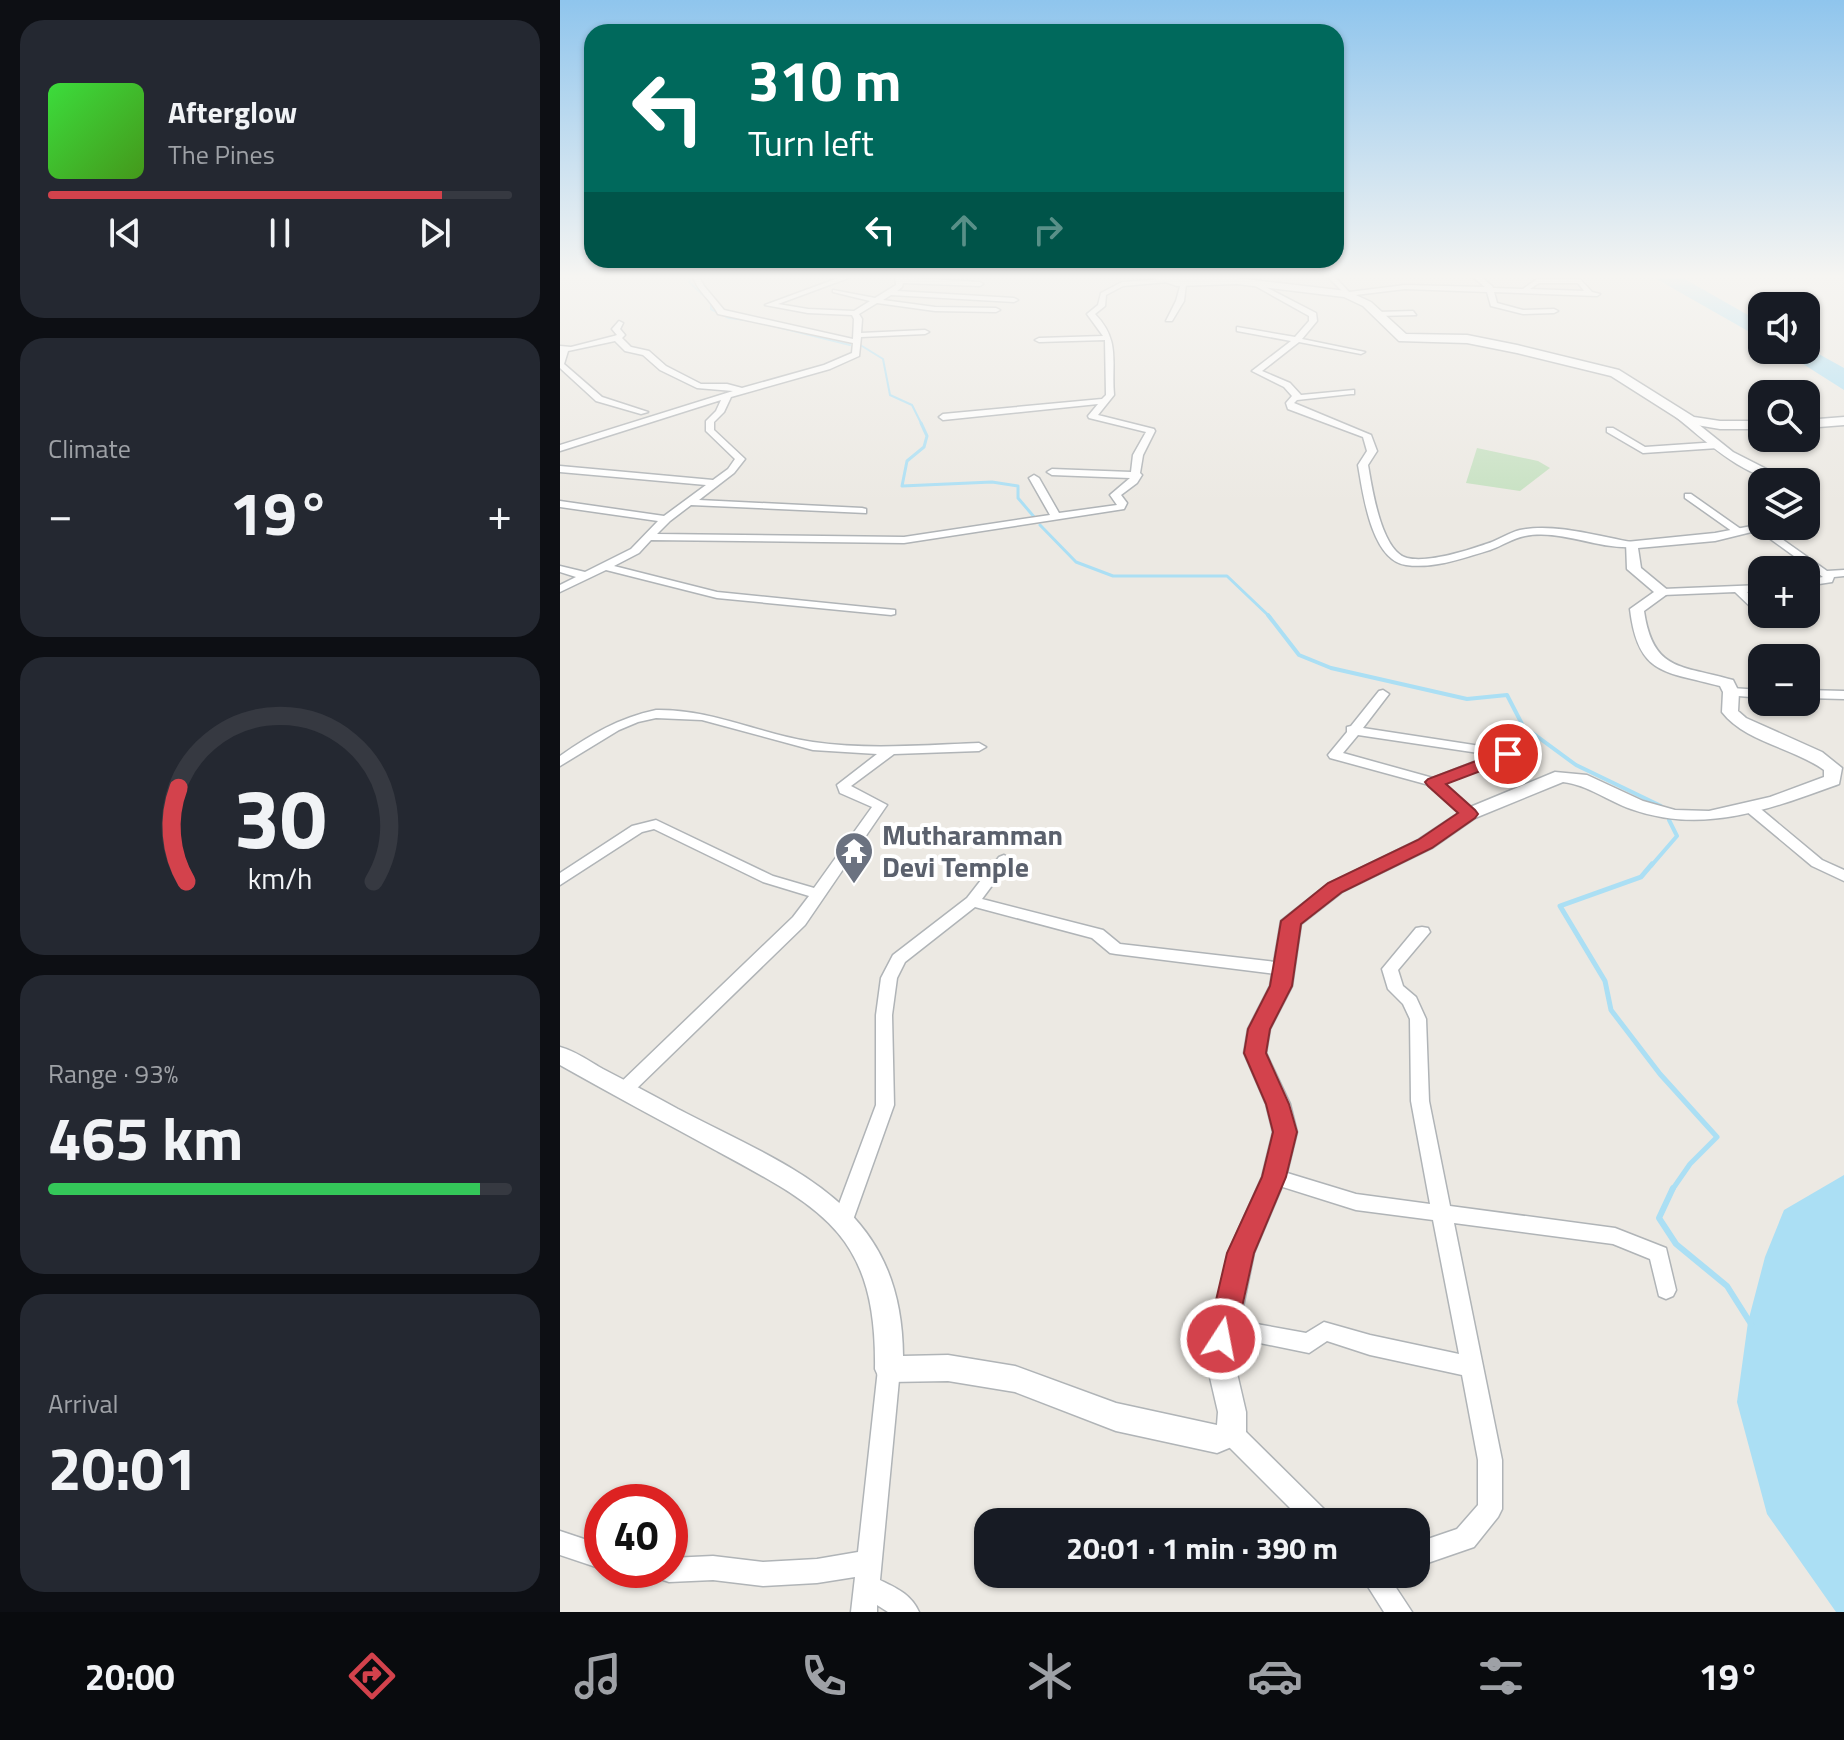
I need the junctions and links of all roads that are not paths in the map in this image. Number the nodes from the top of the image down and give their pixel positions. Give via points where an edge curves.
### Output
1 (643, 352) edge
2 (856, 352) edge
3 (1112, 352) edge
4 (1280, 352) edge
5 (1529, 352) edge
6 (560, 364) edge
7 (740, 390) junction
8 (1351, 392) dead end
9 (727, 395) junction
10 (1297, 398) junction
11 (1104, 401) junction
12 (644, 412) dead end
13 (1679, 414) junction
14 (943, 417) dead end
15 (1844, 421) edge
16 (1820, 423) edge
17 (1748, 425) edge
18 (1610, 430) dead end
19 (1718, 445) junction
20 (560, 448) edge
21 (1760, 468) edge
22 (560, 469) edge
23 (1052, 472) dead end
24 (1137, 475) junction
25 (1034, 478) dead end
26 (714, 483) junction
27 (1688, 496) dead end
28 (690, 502) junction
29 (560, 504) edge
30 (862, 511) dead end
31 (1057, 518) junction
32 (666, 519) junction
33 (1748, 530) edge
34 (1740, 532) junction
35 (649, 537) junction
36 (1783, 540) edge
37 (1631, 545) junction
38 (607, 567) junction
39 (560, 569) edge
40 (1844, 573) edge
41 (1826, 574) junction
42 (587, 576) junction
43 (1820, 581) edge
44 (560, 589) edge
45 (1738, 589) junction
46 (1748, 589) edge
47 (1663, 592) junction
48 (1748, 599) edge
49 (891, 612) dead end
50 (1731, 692) junction
51 (1748, 693) edge
52 (1383, 694) dead end
53 (1820, 694) edge
54 (1844, 695) edge
55 (1352, 730) junction
56 (979, 747) dead end
57 (889, 751) junction
58 (560, 762) edge
59 (1434, 782) junction
60 (1751, 808) junction
61 (1469, 814) junction
62 (1004, 860) dead end
63 (1844, 876) edge
64 (560, 880) edge
65 (819, 894) junction
66 (972, 901) junction
67 (1422, 932) dead end
68 (1284, 969) junction
69 (560, 1055) edge
70 (625, 1089) junction
71 (1274, 1177) junction
72 (1443, 1212) junction
73 (843, 1220) junction
74 (1666, 1290) dead end
75 (1223, 1323) junction
76 (1472, 1367) junction
77 (889, 1369) junction
78 (1231, 1433) junction
79 (1307, 1508) edge
80 (560, 1543) edge
81 (1430, 1550) edge
82 (584, 1551) edge
83 (869, 1562) junction
84 (688, 1569) edge
85 (1382, 1588) edge
86 (865, 1600) edge
87 (906, 1612) edge
88 (1399, 1612) edge

1 - 7 street via 700,386
2 - 7 street via 844,362
3 - 11 street via 1110,395
4 - 10 street via 1256,370 1287,385
5 - 13 main road via 1615,373
6 - 12 street via 599,399
7 - 9 street
8 - 10 street
9 - 20 street
9 - 26 street via 710,421 710,431 740,459
10 - 37 street via 1291,407 1367,435 1372,451 1363,465 1371,513 1391,554 1401,561 1444,560 1522,533 1553,532
11 - 14 street
11 - 24 street via 1093,417 1151,431 1138,455
13 - 17 main road via 1710,424
13 - 19 street
15 - 16 main road
18 - 19 street via 1643,450
19 - 21 street
22 - 26 street
23 - 24 street
24 - 31 street via 1115,495 1121,507
25 - 31 street
26 - 28 street
27 - 34 street
28 - 30 street
28 - 32 street
29 - 32 street
31 - 35 street via 904,540
32 - 35 street
33 - 34 street
34 - 37 street
35 - 38 street
36 - 41 street
37 - 47 street via 1634,569
38 - 42 street
38 - 49 street via 717,595
39 - 42 street
40 - 41 street
41 - 43 street via 1828,580
42 - 44 street
45 - 46 street
45 - 47 street
45 - 48 street
47 - 50 street via 1637,609 1645,646 1669,669 1727,683
50 - 51 street
50 - 60 street via 1730,712 1740,722 1833,768 1833,780
52 - 55 street
53 - 54 street
55 - 59 street via 1335,755
55 - 59 street via 1508,754
56 - 57 street
57 - 58 street via 816,746 709,719 652,714 625,722
57 - 65 street via 844,785 880,805
59 - 61 street
60 - 61 street via 1709,816 1675,815 1561,776
60 - 63 street via 1817,863
61 - 68 street via 1425,844 1335,888 1291,921
62 - 66 street
64 - 65 street via 637,829 656,824 768,879
65 - 70 street via 799,921
66 - 68 street via 1097,934 1116,949
66 - 73 street via 899,959 889,978 885,1105
67 - 72 street via 1390,969 1396,989 1410,1001 1418,1019 1420,1101
68 - 71 street via 1259,1029 1255,1053 1285,1132
69 - 70 street
70 - 73 street via 809,1192
71 - 72 street via 1356,1202
71 - 75 street via 1241,1253
72 - 74 street via 1615,1236 1659,1254
72 - 76 street
73 - 77 street via 883,1295 890,1329
75 - 76 street via 1309,1343 1324,1331
75 - 78 street via 1219,1356 1232,1412
76 - 81 street via 1490,1460 1490,1509 1465,1538
77 - 78 street via 948,1368 1015,1379 1116,1417 1217,1439
77 - 83 street
78 - 79 street
80 - 82 street
83 - 84 street via 763,1574
83 - 86 street
85 - 88 street
86 - 87 street via 892,1599

